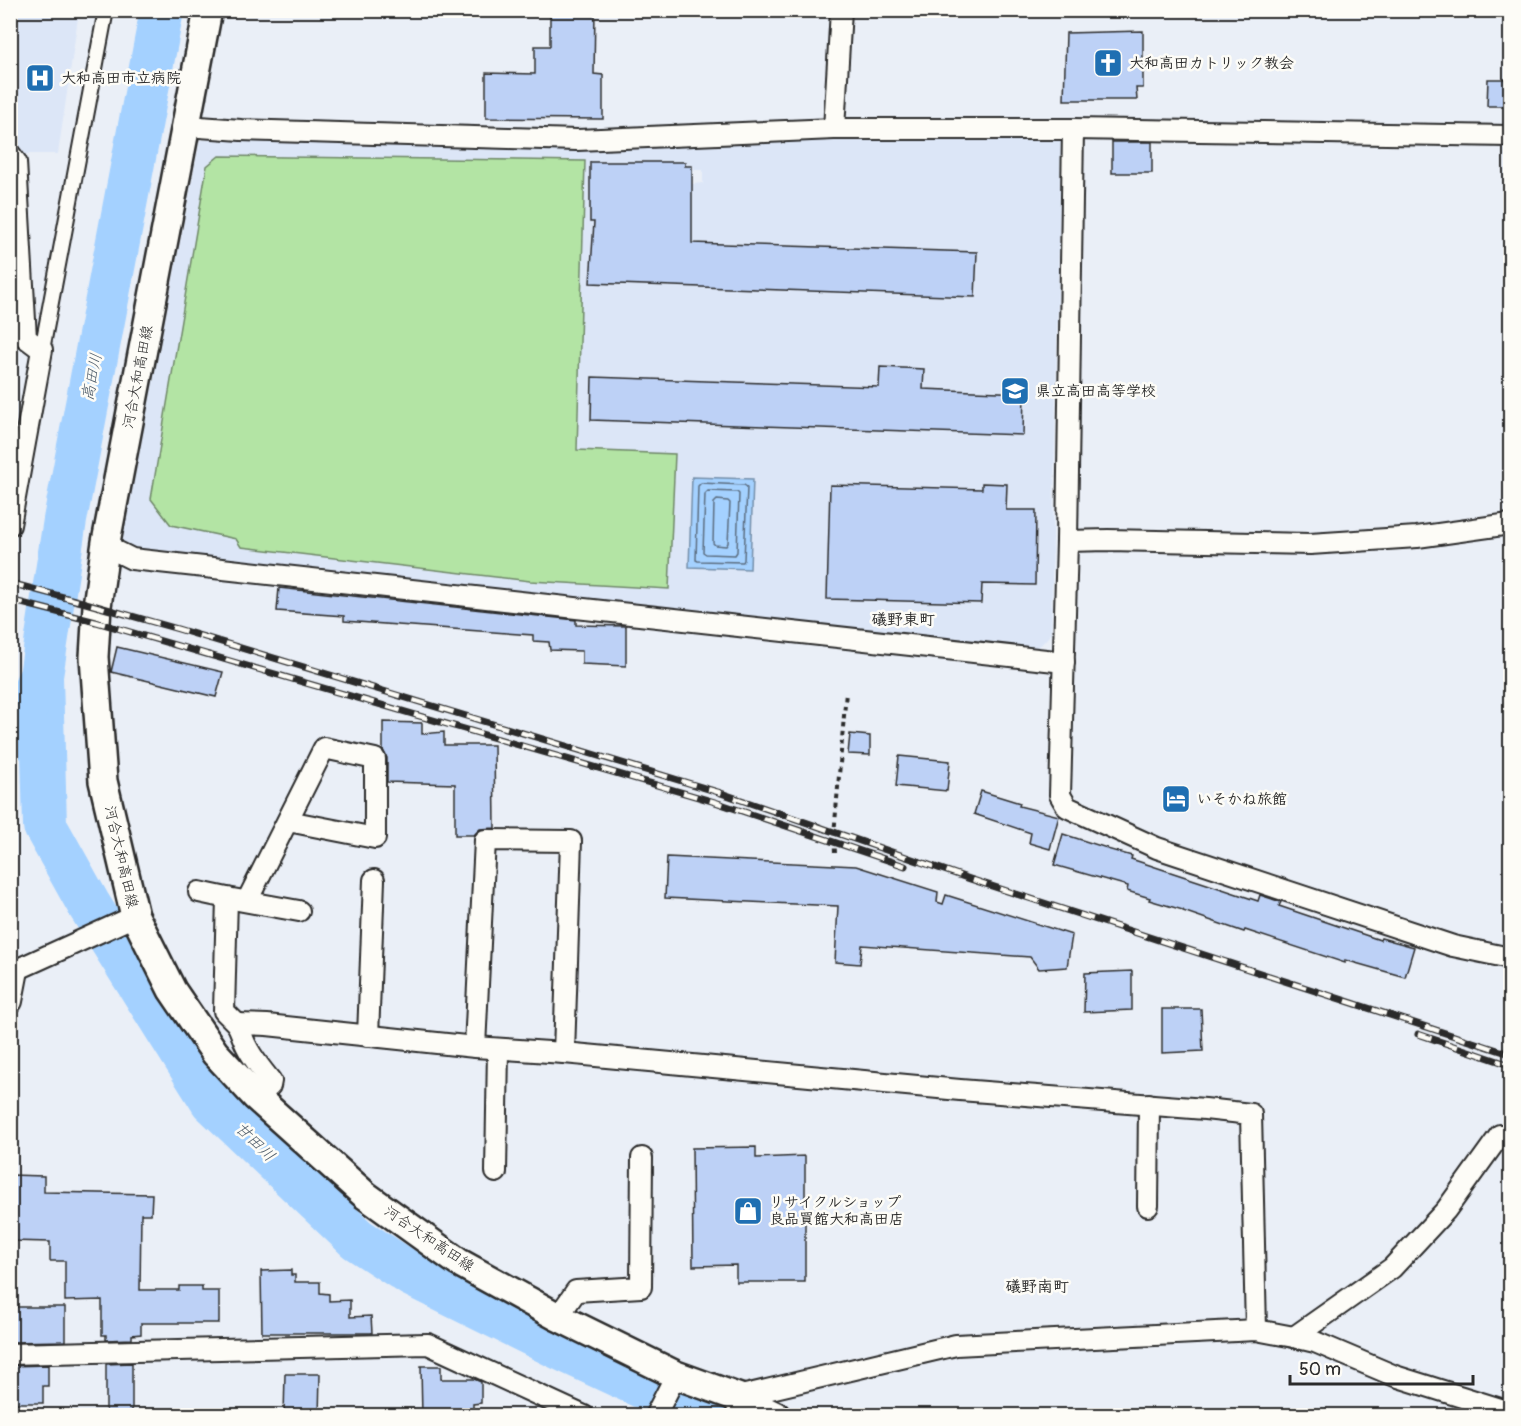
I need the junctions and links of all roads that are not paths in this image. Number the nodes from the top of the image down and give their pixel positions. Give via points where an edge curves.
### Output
1 (106, 10) edge
2 (207, 10) edge
3 (841, 10) edge
4 (186, 126) junction
5 (834, 129) junction
6 (1073, 129) junction
7 (1510, 136) edge
8 (10, 154) edge
9 (42, 350) junction
10 (1510, 524) edge
11 (10, 525) edge
12 (1067, 541) junction
13 (106, 542) junction
14 (1064, 662) junction
15 (288, 821) junction
16 (374, 880) dead end
17 (199, 892) dead end
18 (226, 898) junction
19 (248, 901) junction
20 (299, 911) dead end
21 (125, 920) junction
22 (1510, 958) edge
23 (13, 970) edge
24 (10, 1001) edge
25 (237, 1024) junction
26 (368, 1036) junction
27 (475, 1047) junction
28 (498, 1049) junction
29 (564, 1053) junction
30 (256, 1096) junction
31 (1149, 1104) junction
32 (1510, 1135) edge
33 (642, 1158) dead end
34 (496, 1172) dead end
35 (1148, 1206) dead end
36 (558, 1317) junction
37 (1256, 1330) junction
38 (1294, 1336) junction
39 (10, 1354) edge
40 (673, 1381) junction
41 (738, 1406) edge
42 (1510, 1412) edge
43 (584, 1416) edge
44 (655, 1416) edge
45 (776, 1416) edge

1 - 9 street
2 - 4 main road, 河合大和高田線
3 - 5 street
4 - 5 street via 577,140
4 - 13 main road, 河合大和高田線
5 - 6 street
6 - 7 street
6 - 12 street
8 - 9 street via 16,162 26,338
9 - 11 street
10 - 12 street via 1417,537 1310,544
12 - 14 street
13 - 14 street via 132,559
13 - 21 main road, 河合大和高田線 via 94,657 103,781
14 - 22 street via 1060,795 1067,807 1157,848 1453,946
15 - 15 street via 324,748 375,759 375,838
15 - 19 street
16 - 26 street
17 - 18 street
18 - 19 street
18 - 25 street via 224,1011
19 - 20 street
21 - 23 street
21 - 30 main road, 河合大和高田線 via 215,1053
23 - 24 street
25 - 26 street
25 - 30 street via 271,1081
26 - 27 street
27 - 28 street
27 - 29 street via 484,840 571,841
28 - 29 street
28 - 34 street
29 - 31 street
30 - 36 main road, 河合大和高田線 via 366,1195 458,1262
31 - 35 street
31 - 37 street via 1251,1114
32 - 38 street via 1500,1135 1446,1210 1392,1268
33 - 36 street via 641,1287 576,1291
36 - 40 main road, 河合大和高田線
37 - 38 street
37 - 41 street via 956,1346
38 - 42 street via 1395,1376
39 - 43 street via 428,1344
40 - 41 main road, 河合大和高田線
40 - 44 street
41 - 45 main road, 河合大和高田線

